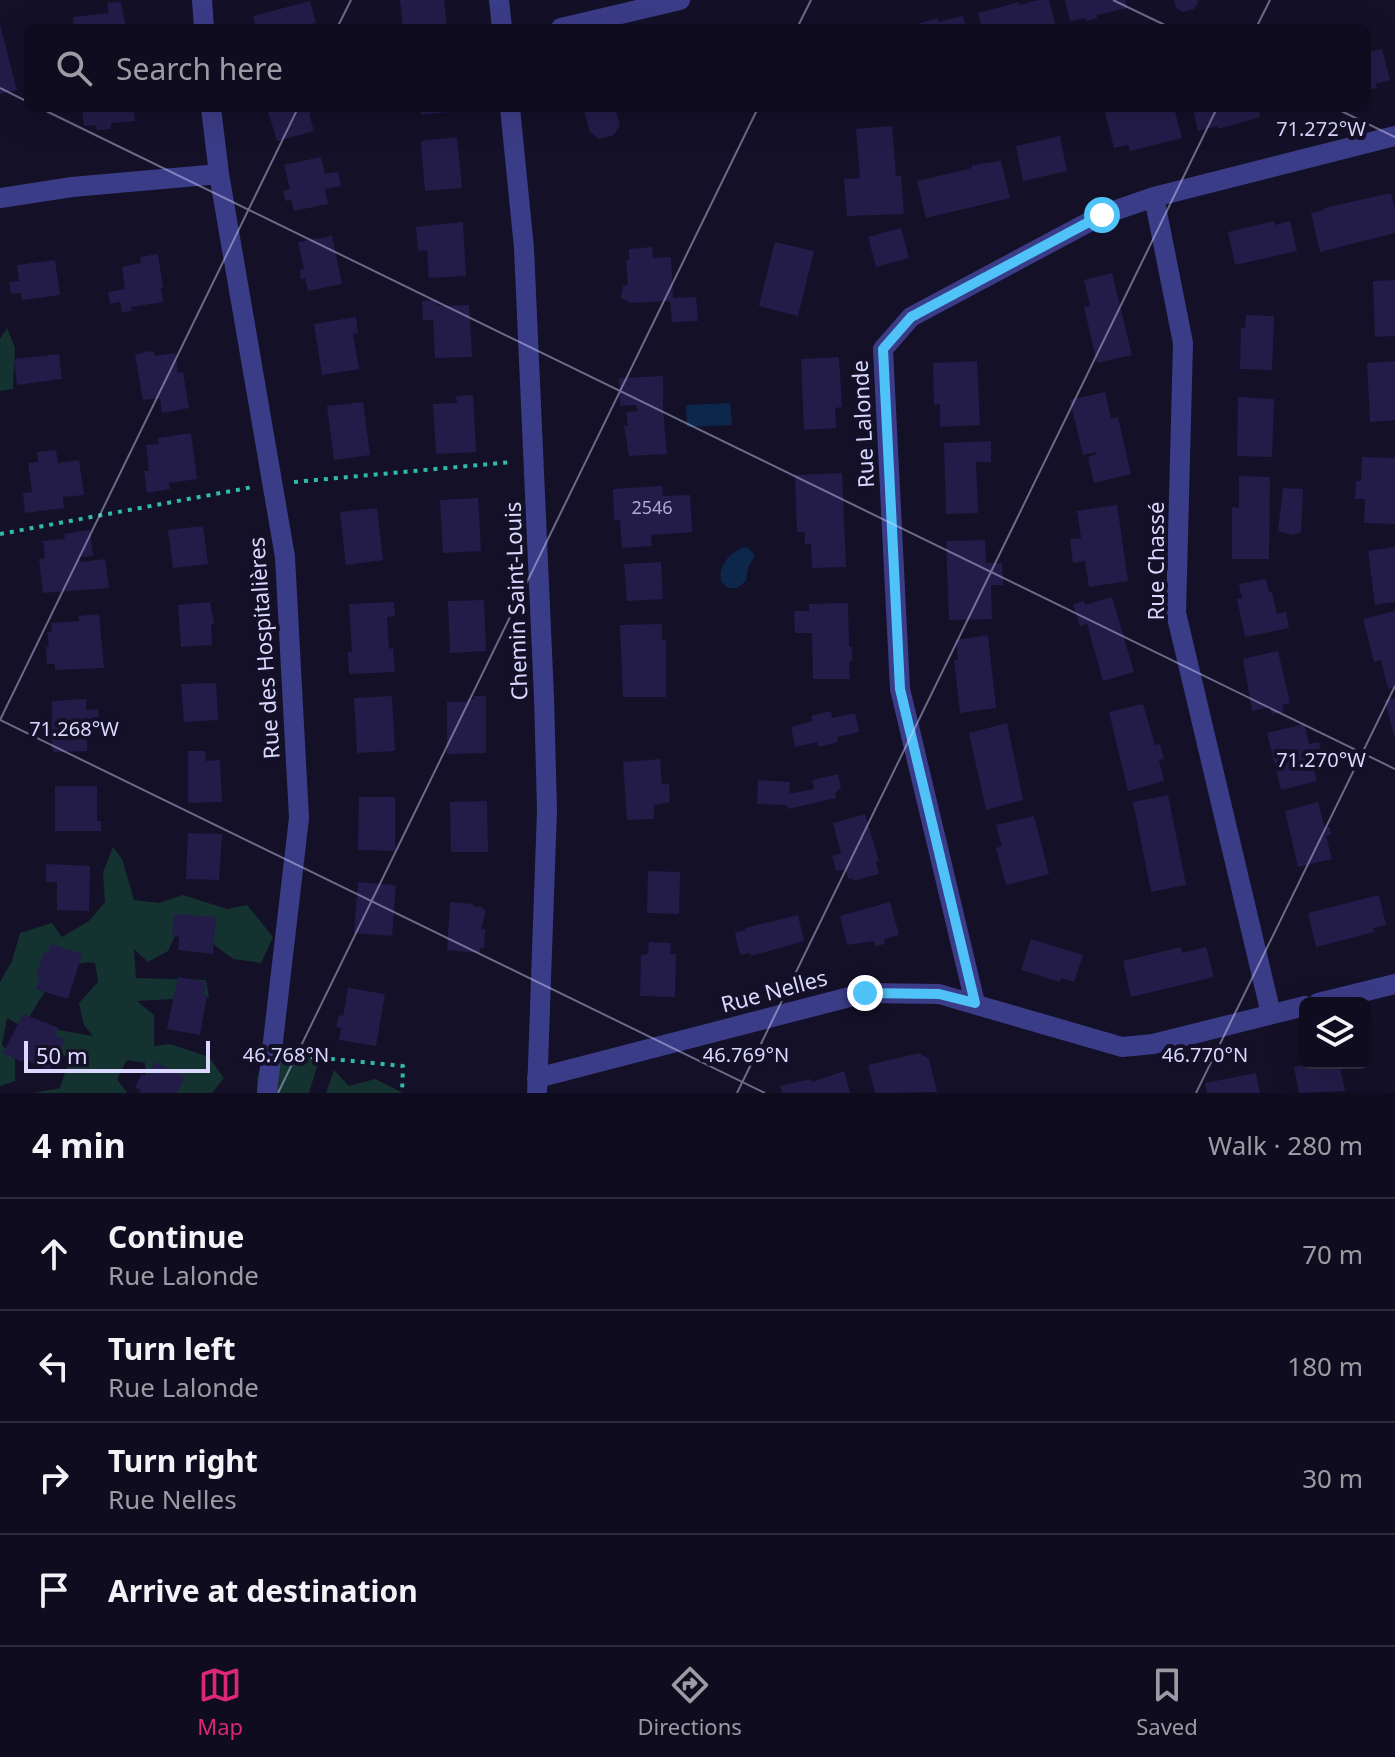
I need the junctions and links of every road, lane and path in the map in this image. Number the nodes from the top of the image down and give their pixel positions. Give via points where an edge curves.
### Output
1 (202, 0) edge
2 (499, 0) edge
3 (680, 0) edge
4 (204, 24) edge
5 (502, 24) edge
6 (578, 24) edge
7 (211, 112) edge
8 (510, 112) edge
9 (1395, 136) edge
10 (219, 174) junction
11 (1154, 197) junction
12 (0, 198) edge
13 (1395, 984) edge
14 (1342, 997) edge
15 (975, 1003) junction
16 (1299, 1007) edge
17 (1271, 1014) junction
18 (273, 1053) junction
19 (537, 1085) edge
20 (267, 1093) edge
21 (402, 1093) edge

1 - 4 street
2 - 5 street
3 - 6 street
7 - 10 street, Rue des Hospitalières
8 - 19 street, Chemin Saint-Louis via 524,248 547,810
9 - 11 street, Rue Lalonde
10 - 12 street
10 - 18 street, Rue des Hospitalières via 285,557 299,818
11 - 15 street, Rue Lalonde via 1102,215 911,317 883,349 900,689
11 - 17 street, Rue Chassé via 1183,343 1176,613
13 - 14 street
15 - 17 street, Rue Nelles via 1122,1047
15 - 19 street, Rue Nelles via 939,994 865,993
16 - 17 street, Rue Nelles
18 - 20 street, Rue des Hospitalières
18 - 21 path via 403,1066

